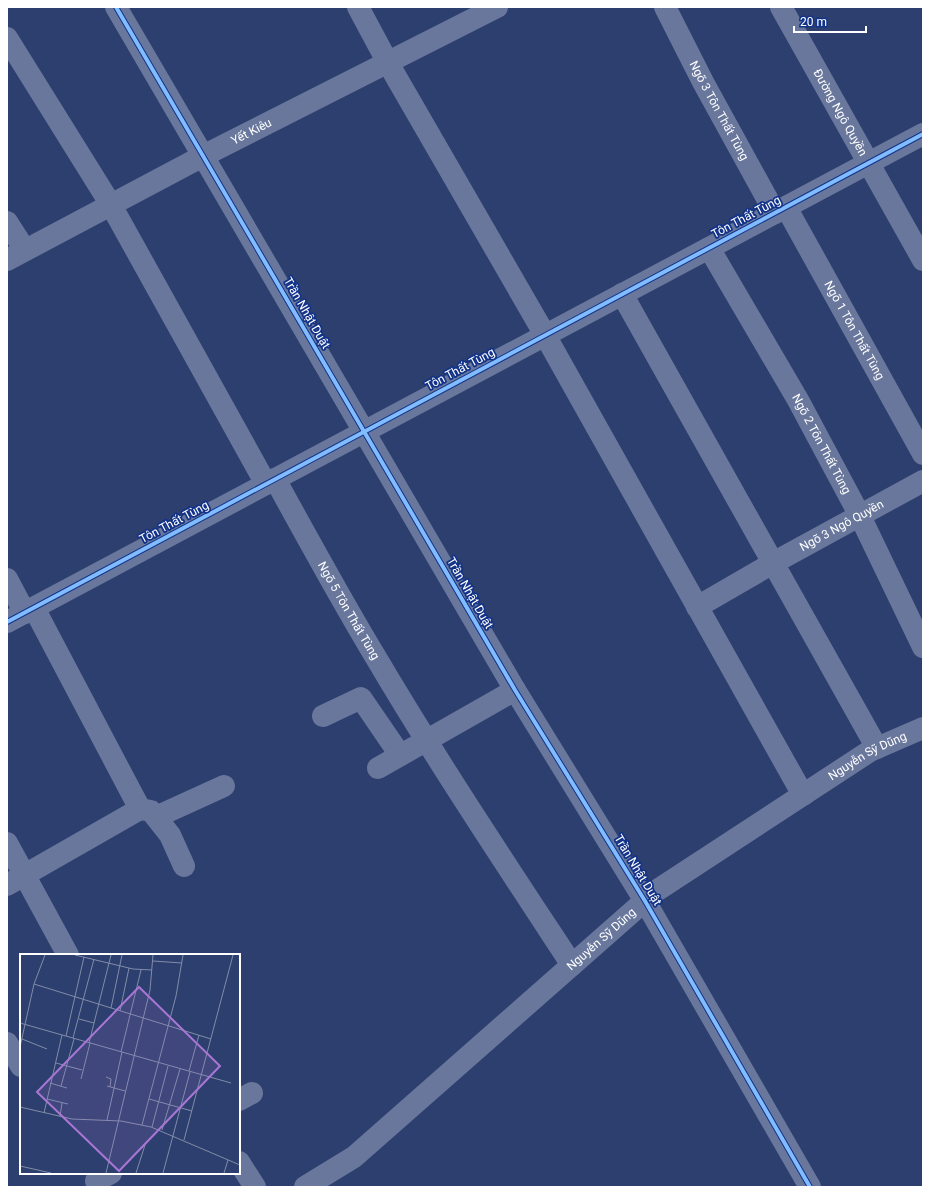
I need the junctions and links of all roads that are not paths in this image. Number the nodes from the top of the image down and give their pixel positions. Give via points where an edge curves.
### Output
1 (116, 7) edge
2 (358, 7) edge
3 (497, 7) edge
4 (665, 7) edge
5 (781, 7) edge
6 (7, 38) edge
7 (388, 63) junction
8 (923, 134) edge
9 (204, 156) junction
10 (869, 163) junction
11 (111, 205) junction
12 (780, 210) junction
13 (7, 222) edge
14 (709, 248) junction
15 (16, 255) edge
16 (923, 260) edge
17 (622, 294) junction
18 (545, 335) junction
19 (364, 432) junction
20 (923, 454) edge
21 (271, 482) junction
22 (917, 485) edge
23 (860, 516) junction
24 (773, 563) junction
25 (7, 579) edge
26 (697, 607) junction
27 (22, 614) edge
28 (923, 647) edge
29 (515, 690) junction
30 (323, 716) dead end
31 (923, 728) edge
32 (426, 740) junction
33 (877, 748) junction
34 (400, 755) junction
35 (378, 768) dead end
36 (224, 786) dead end
37 (803, 795) junction
38 (148, 813) junction
39 (7, 843) edge
40 (184, 866) dead end
41 (16, 880) edge
42 (645, 901) junction
43 (67, 954) edge
44 (572, 965) junction
45 (7, 1030) edge
46 (7, 1039) edge
47 (7, 1043) edge
48 (20, 1064) edge
49 (240, 1164) edge
50 (255, 1187) edge
51 (305, 1187) edge
52 (810, 1187) edge

1 - 9 street, Trần Nhật Duật
2 - 7 street
3 - 7 street, Yết Kiêu
4 - 12 street, Ngõ 3 Tôn Thất Tùng via 703,82
5 - 10 street, Đường Ngô Quyền
6 - 11 street, Ngõ 5 Tôn Thất Tùng
7 - 9 street, Yết Kiêu
7 - 18 street
8 - 10 street, Tôn Thất Tùng
9 - 11 street, Yết Kiêu
9 - 19 street, Trần Nhật Duật
10 - 12 street, Tôn Thất Tùng
10 - 16 street, Đường Ngô Quyền
11 - 15 street, Yết Kiêu
11 - 21 street, Ngõ 5 Tôn Thất Tùng
12 - 14 street, Tôn Thất Tùng
12 - 20 street, Ngõ 1 Tôn Thất Tùng
13 - 15 street
14 - 17 street, Tôn Thất Tùng
14 - 23 street, Ngõ 2 Tôn Thất Tùng via 798,400
17 - 18 street, Tôn Thất Tùng
17 - 24 street
18 - 19 street, Tôn Thất Tùng
18 - 26 street
19 - 21 street, Tôn Thất Tùng
19 - 29 street, Trần Nhật Duật
21 - 27 street, Tôn Thất Tùng
21 - 32 street, Ngõ 5 Tôn Thất Tùng
22 - 23 street, Ngõ 3 Ngô Quyền
23 - 24 street, Ngõ 3 Ngô Quyền
23 - 28 street, Ngõ 2 Tôn Thất Tùng
24 - 26 street, Ngõ 3 Ngô Quyền
24 - 33 street
25 - 27 street
26 - 37 street
27 - 38 street
29 - 32 street
29 - 42 street, Trần Nhật Duật
30 - 34 street via 361,698
31 - 33 street, Nguyễn Sỹ Dũng
32 - 34 street
32 - 44 street, Ngõ 5 Tôn Thất Tùng
33 - 37 street, Nguyễn Sỹ Dũng
34 - 35 street
36 - 38 street
37 - 42 street, Nguyễn Sỹ Dũng via 656,890
38 - 40 street via 170,835
38 - 41 street
39 - 41 street
41 - 43 street
42 - 44 street, Nguyễn Sỹ Dũng
42 - 52 street, Trần Nhật Duật
44 - 51 street, Nguyễn Sỹ Dũng via 354,1157
45 - 46 street
47 - 48 street
49 - 50 street

